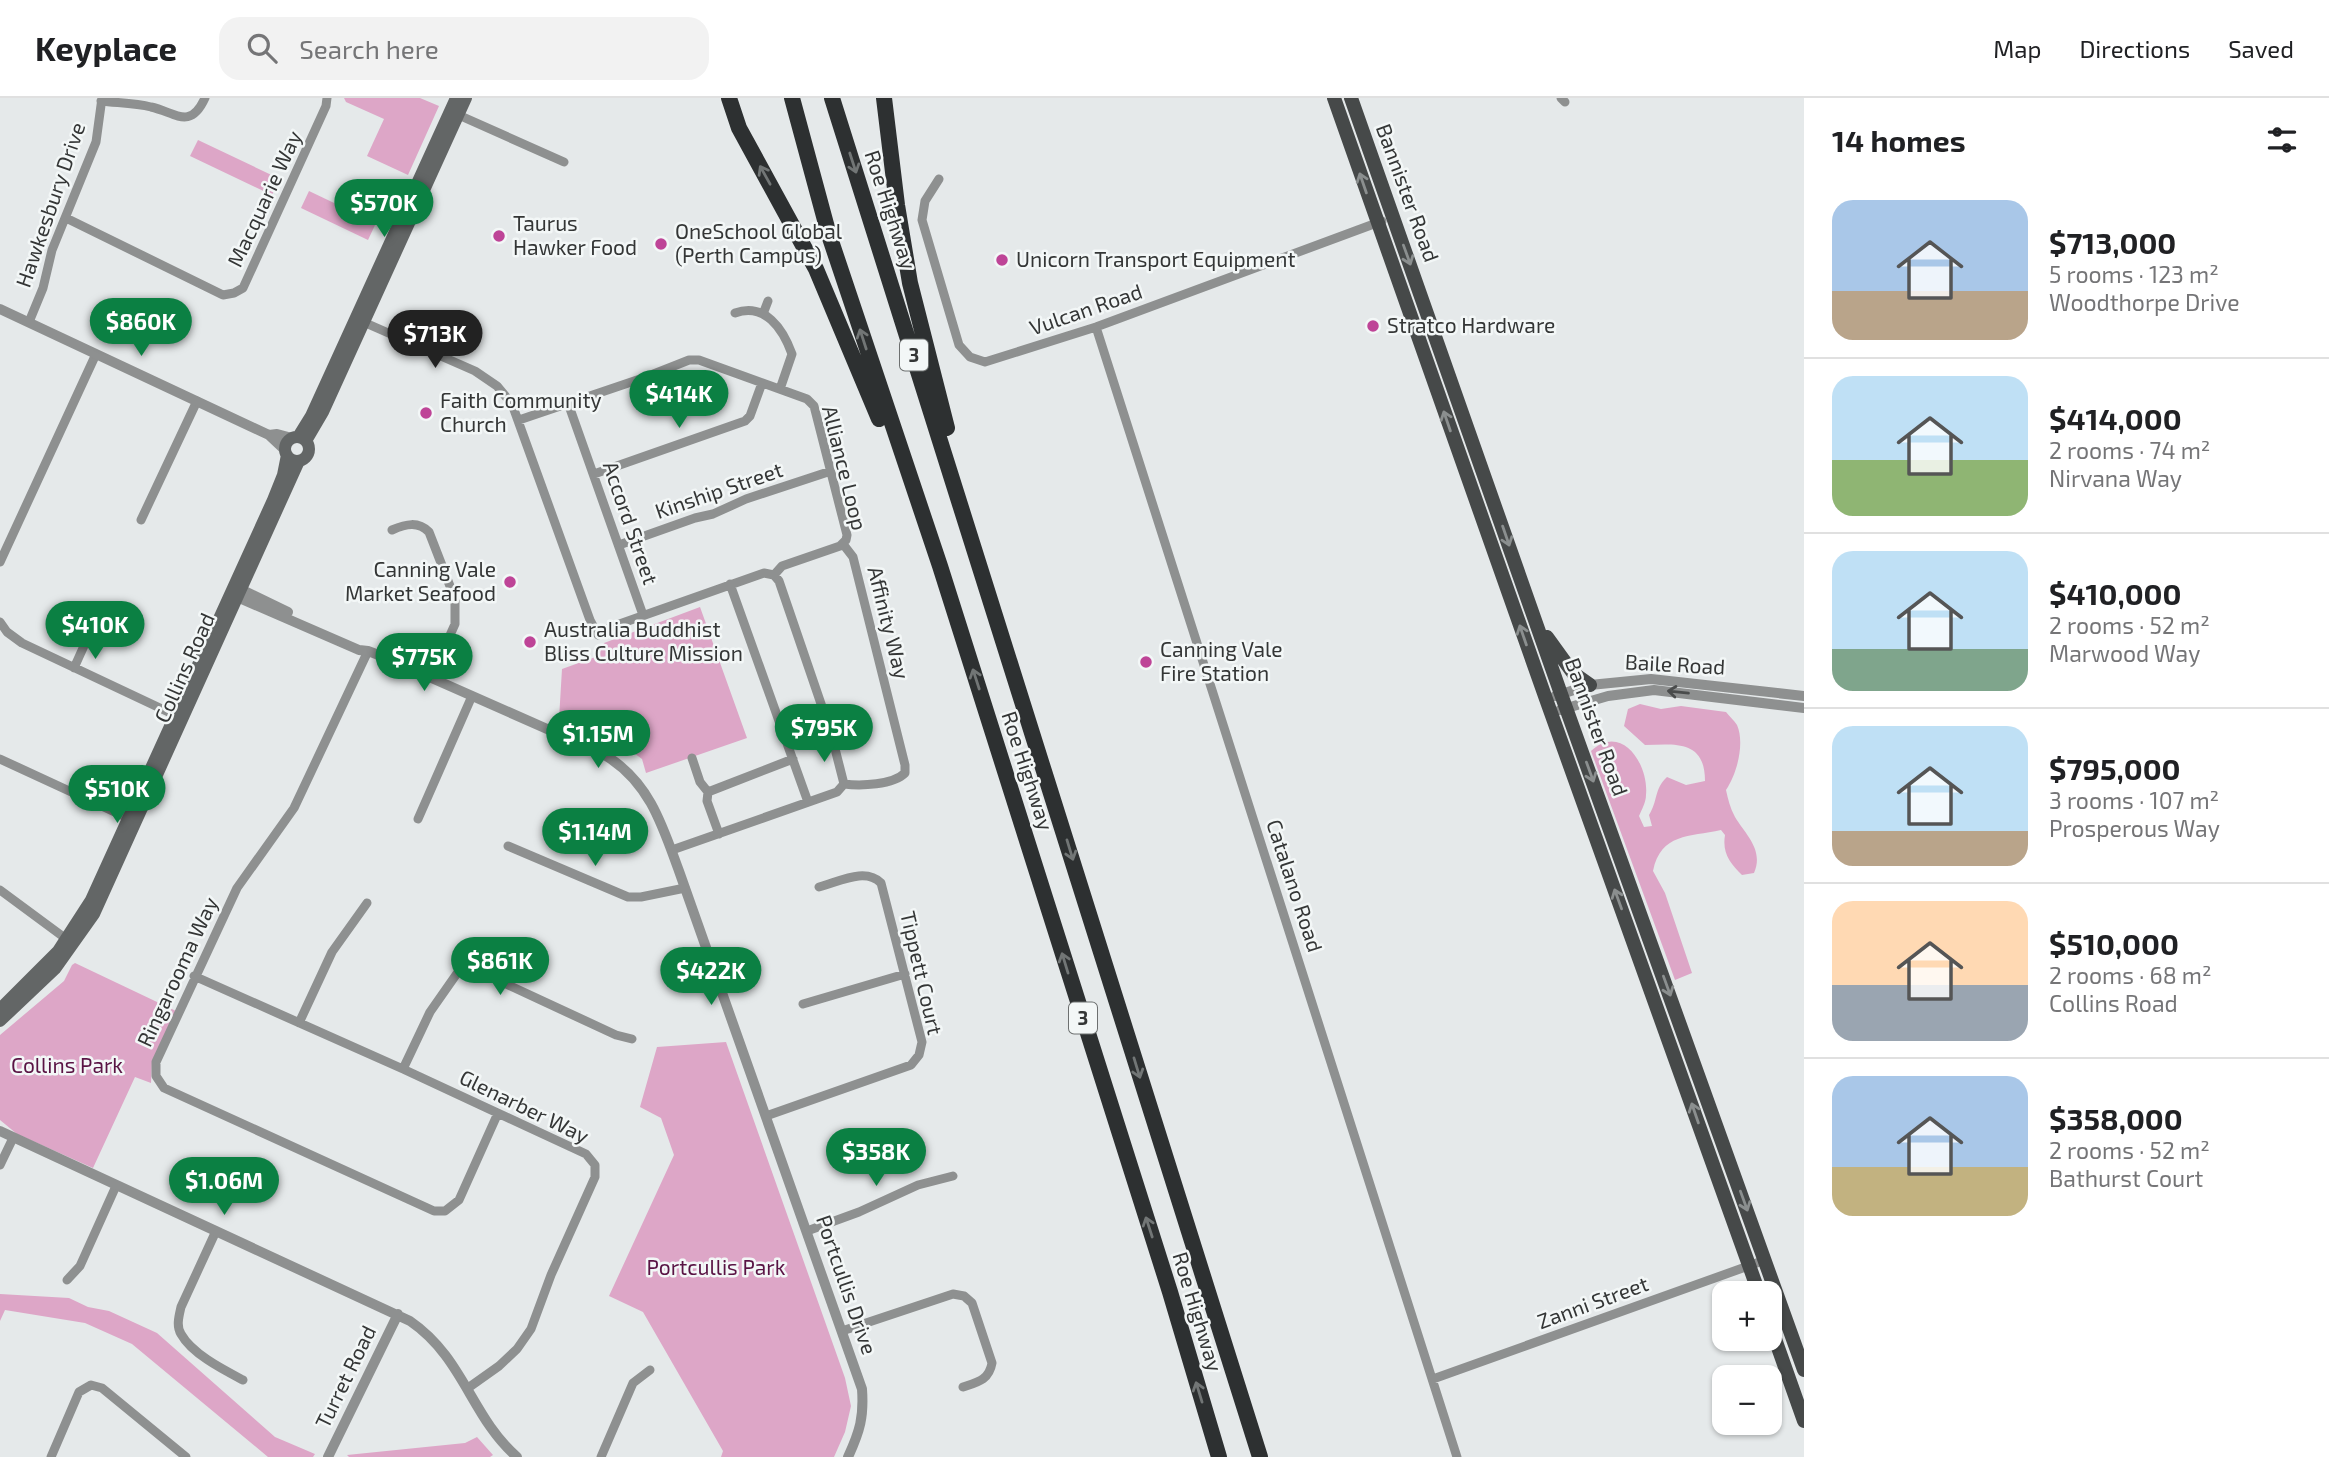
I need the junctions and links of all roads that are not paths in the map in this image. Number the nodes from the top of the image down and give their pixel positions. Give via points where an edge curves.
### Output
1 (205, 98) edge
2 (327, 98) edge
3 (456, 98) edge
4 (466, 98) edge
5 (729, 98) edge
6 (792, 98) edge
7 (832, 98) edge
8 (884, 98) edge
9 (1334, 98) edge
10 (1351, 98) edge
11 (102, 99) edge
12 (454, 113) junction
13 (564, 162) dead end
14 (939, 179) dead end
15 (1393, 216) junction
16 (66, 218) junction
17 (1377, 223) junction
18 (768, 301) dead end
19 (0, 309) edge
20 (734, 313) dead end
21 (762, 314) junction
22 (360, 321) junction
23 (29, 322) junction
24 (1096, 327) junction
25 (96, 354) junction
26 (762, 383) junction
27 (780, 389) junction
28 (197, 401) junction
29 (568, 403) junction
30 (519, 420) junction
31 (269, 435) junction
32 (299, 438) junction
33 (290, 455) junction
34 (831, 471) junction
35 (594, 474) junction
36 (141, 520) dead end
37 (393, 530) dead end
38 (843, 544) junction
39 (619, 545) junction
40 (0, 562) edge
41 (940, 566) junction
42 (774, 575) junction
43 (730, 584) junction
44 (236, 592) junction
45 (996, 612) junction
46 (643, 614) junction
47 (97, 617) dead end
48 (0, 622) edge
49 (1537, 625) junction
50 (368, 651) junction
51 (74, 668) junction
52 (431, 678) junction
53 (1590, 685) junction
54 (1767, 692) junction
55 (1561, 694) junction
56 (1746, 695) junction
57 (472, 696) junction
58 (1804, 696) edge
59 (1766, 704) junction
60 (1548, 706) junction
61 (1567, 708) junction
62 (1804, 709) edge
63 (180, 717) junction
64 (692, 758) dead end
65 (0, 760) edge
66 (793, 760) junction
67 (844, 784) junction
68 (708, 792) junction
69 (808, 802) junction
70 (418, 818) dead end
71 (133, 820) junction
72 (719, 834) junction
73 (508, 846) dead end
74 (672, 850) junction
75 (819, 887) dead end
76 (685, 888) junction
77 (0, 890) edge
78 (367, 903) dead end
79 (70, 942) junction
80 (905, 974) junction
81 (194, 976) junction
82 (803, 1004) dead end
83 (0, 1009) edge
84 (0, 1021) edge
85 (299, 1023) junction
86 (632, 1039) dead end
87 (403, 1069) junction
88 (498, 1113) junction
89 (766, 1116) junction
90 (0, 1131) edge
91 (13, 1138) junction
92 (0, 1165) edge
93 (953, 1176) dead end
94 (116, 1186) junction
95 (216, 1231) junction
96 (807, 1231) junction
97 (1765, 1260) junction
98 (1749, 1266) junction
99 (67, 1280) dead end
100 (1755, 1281) edge
101 (398, 1314) junction
102 (842, 1331) junction
103 (1779, 1351) edge
104 (650, 1370) dead end
105 (1804, 1370) edge
106 (1433, 1379) junction
107 (243, 1380) dead end
108 (963, 1387) dead end
109 (468, 1388) junction
110 (1804, 1421) edge
111 (181, 1455) edge
112 (51, 1457) edge
113 (328, 1457) edge
114 (517, 1457) edge
115 (601, 1457) edge
116 (848, 1457) edge
117 (1219, 1457) edge
118 (1260, 1457) edge
119 (1457, 1457) edge

1 - 11 street via 192,115 179,118 152,107
2 - 16 street, Macquarie Way via 243,288 234,293 223,295
3 - 12 main road, Collins Road
4 - 12 main road, Collins Road
41 -> 5 highway via 905,494 816,269 739,128
41 -> 6 highway, Roe Highway / 3 via 830,235
7 -> 45 highway, Roe Highway / 3
8 - 45 highway via 912,294
17 -> 9 main road, Bannister Road
10 - 15 main road, Bannister Road
11 - 16 street, Hawkesbury Drive via 96,142
12 - 13 street
12 - 22 main road, Collins Road
14 - 24 street, Vulcan Road via 925,201 922,220 959,345 970,357 985,362
15 - 17 street, Vulcan Road
15 -> 49 main road, Bannister Road
16 - 23 street, Hawkesbury Drive
17 - 24 street, Vulcan Road
60 -> 17 main road, Bannister Road
18 - 21 street
19 - 23 street
20 - 21 street
21 - 27 street via 778,326 791,351
22 - 30 street via 475,371 497,386
22 - 32 main road, Collins Road
23 - 25 street
24 - 106 street, Catalano Road
25 - 28 street
25 - 40 street
26 - 27 street, Alliance Loop
26 - 29 street, Alliance Loop via 689,360
26 - 35 street via 745,421
27 - 34 street, Alliance Loop via 811,402
28 - 31 street
28 - 36 street
29 - 30 street, Alliance Loop
29 - 35 street, Accord Street
30 - 46 street, Alliance Loop via 598,635
31 - 32 street
31 - 33 street
32 - 33 main road, Collins Road via 287,442
32 - 33 main road, Collins Road via 309,452 304,458
33 - 44 main road, Collins Road
34 - 38 street, Alliance Loop via 847,534
34 - 39 street, Kinship Street
35 - 39 street, Accord Street
37 - 52 street via 412,524 429,532 455,599 455,624
38 - 42 street, Alliance Loop via 782,566
38 - 67 street, Affinity Way via 853,557 905,765 905,773 888,782
39 - 46 street, Accord Street
117 -> 41 highway, Roe Highway / 3
42 - 43 street, Alliance Loop via 764,573
42 - 67 street via 831,733
43 - 46 street, Alliance Loop
43 - 66 street
44 - 50 street, Portcullis Drive via 362,644
44 - 63 main road, Collins Road
45 -> 118 highway, Roe Highway / 3
47 - 51 street
48 - 51 street via 22,643
49 - 53 main road via 1573,673
49 - 55 main road, Bannister Road
50 - 52 street, Portcullis Drive
50 - 81 street, Ringarooma Way via 293,808 237,888
51 - 63 street
52 - 57 street, Portcullis Drive
53 - 55 street, Baile Road
53 - 56 street, Baile Road via 1651,678
54 - 56 street, Baile Road
54 - 58 street, Baile Road
54 - 59 street
55 - 60 street, Baile Road
55 - 61 main road, Bannister Road
56 - 59 street, Baile Road
56 -> 61 street, Baile Road via 1654,690
57 - 70 street
57 - 74 street, Portcullis Drive via 611,759 641,786 657,811
59 - 62 street, Baile Road
60 - 61 street, Baile Road
98 -> 60 main road, Bannister Road
61 -> 97 main road, Bannister Road
63 - 71 main road, Collins Road
64 - 68 street
65 - 71 street
66 - 68 street
66 - 69 street
67 - 69 street via 837,792
68 - 72 street
69 - 72 street
71 - 79 main road, Collins Road
72 - 74 street
73 - 76 street via 619,895 641,897
74 - 76 street, Portcullis Drive
75 - 80 street, Tippett Court via 864,874 881,883
76 - 89 street, Portcullis Drive
77 - 79 street
78 - 85 street via 332,952
79 - 83 main road, Collins Road
79 - 84 main road, Collins Road via 55,969
80 - 82 street
80 - 89 street, Tippett Court via 922,1042 911,1065
81 - 85 street, Glenarber Way
81 - 88 street, Ringarooma Way via 156,1062 156,1076 164,1088 433,1211 445,1211 459,1200
85 - 87 street, Glenarber Way
86 - 87 street via 467,968 458,972 430,1012
87 - 88 street, Glenarber Way
88 - 109 street, Glenarber Way via 586,1154 595,1165 595,1177 531,1329 499,1366
89 - 96 street, Portcullis Drive
90 - 91 street
91 - 92 street
91 - 94 street
93 - 96 street via 918,1185
94 - 95 street
94 - 99 street via 80,1266
95 - 101 street
95 - 107 street via 181,1307 180,1333 217,1367
96 - 102 street, Portcullis Drive
97 - 98 street, Zanni Street
97 - 105 main road, Bannister Road
98 - 100 main road, Bannister Road
98 - 106 street, Zanni Street
101 - 109 street via 441,1348
101 - 113 street, Turret Road
102 - 108 street via 953,1294 964,1296 972,1303 992,1363 984,1380
102 - 116 street, Portcullis Drive via 862,1389 864,1412
103 - 110 main road
104 - 115 street via 633,1383
106 - 119 street, Catalano Road
109 - 114 street via 496,1436
111 - 112 street via 102,1388 91,1385 79,1392

